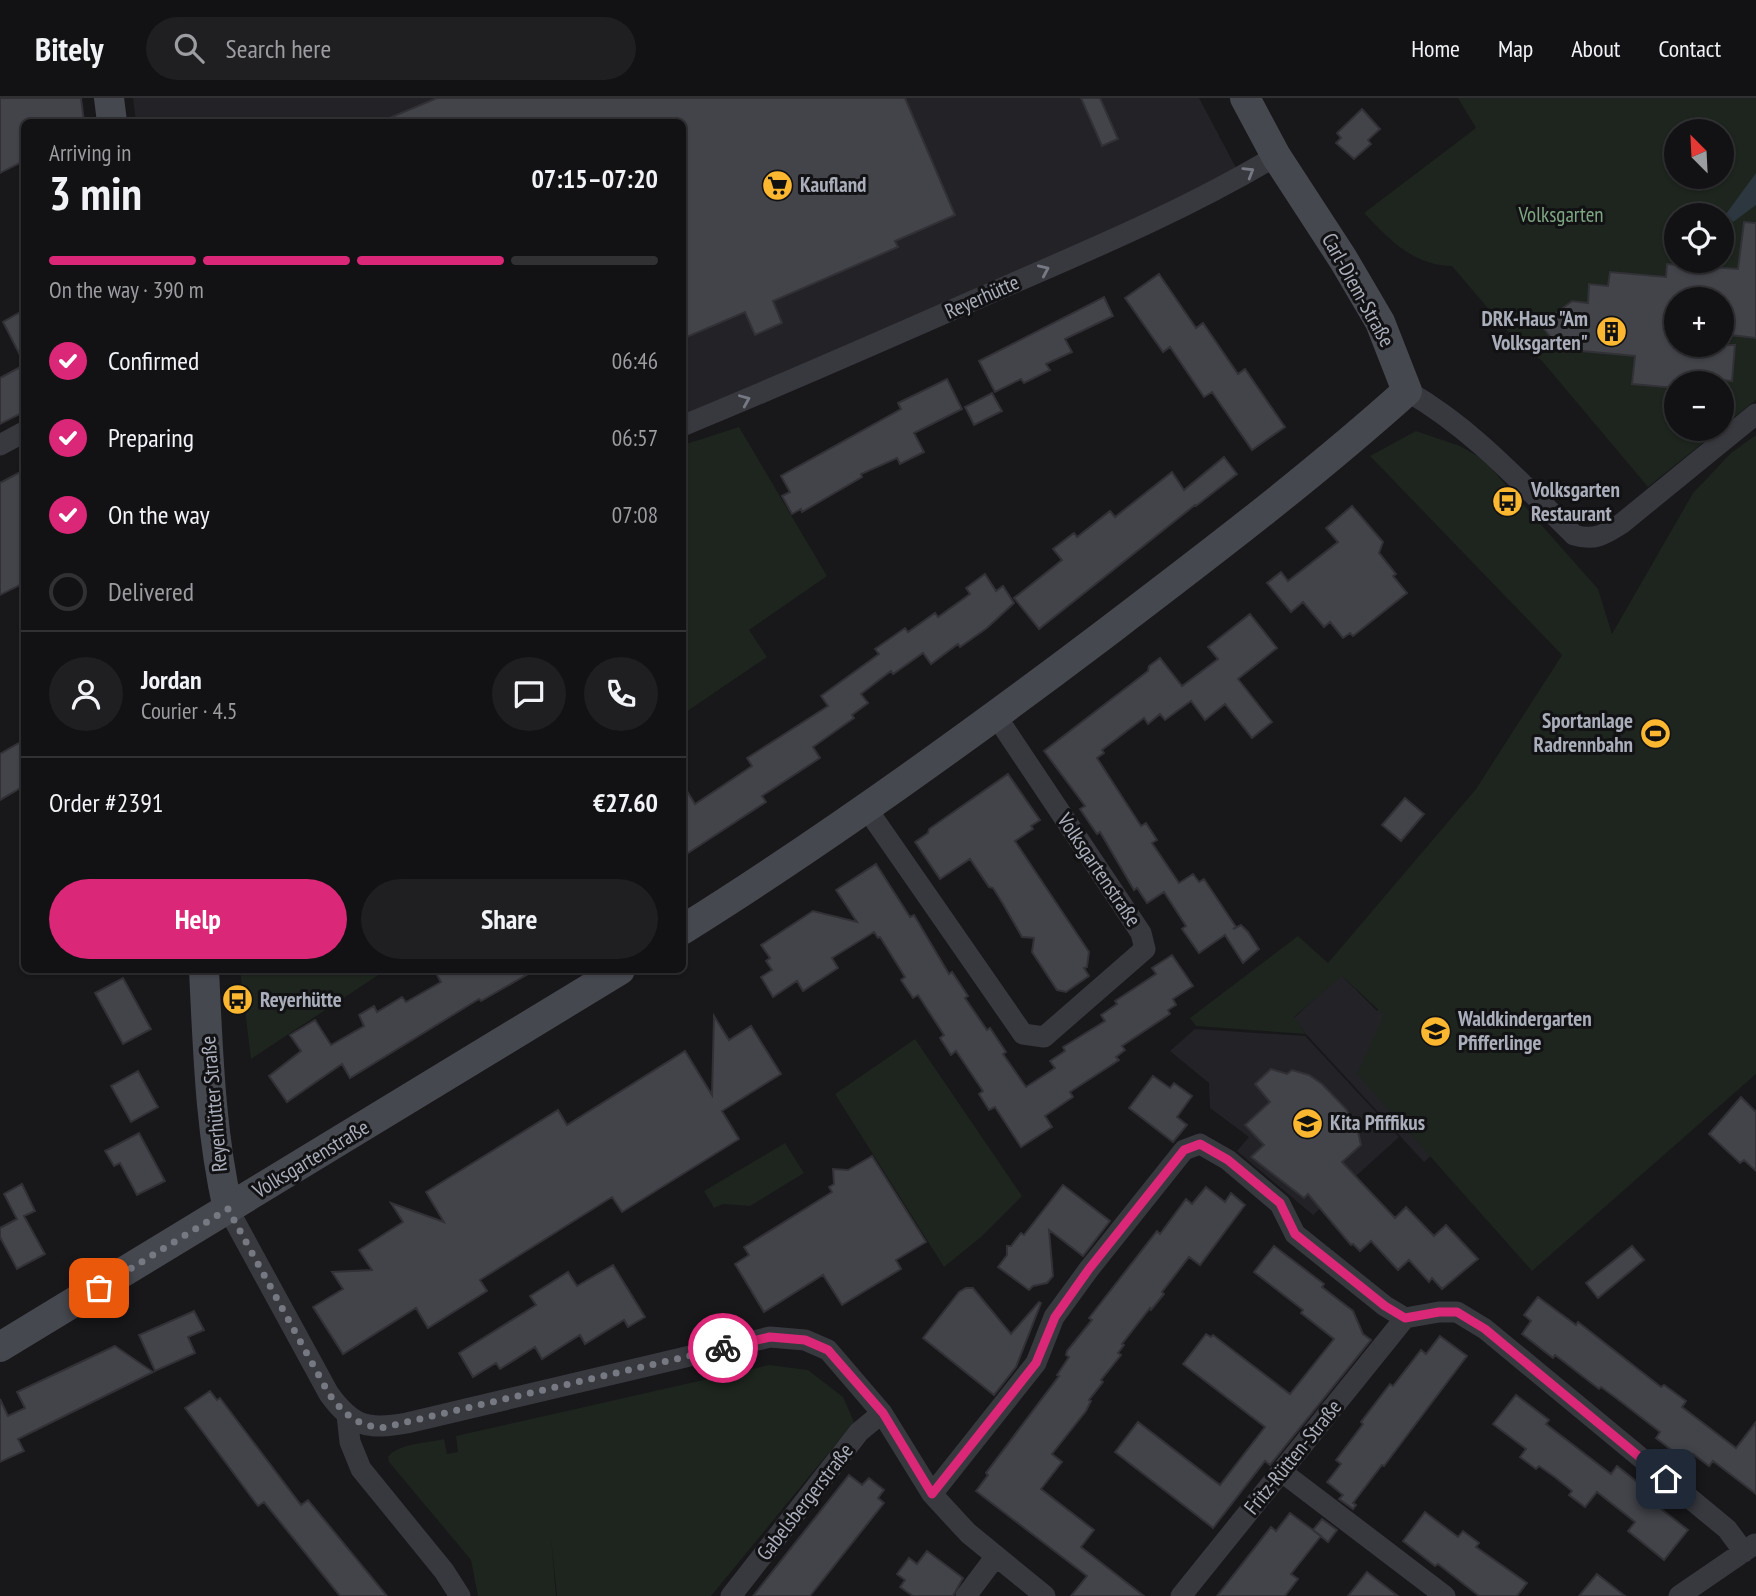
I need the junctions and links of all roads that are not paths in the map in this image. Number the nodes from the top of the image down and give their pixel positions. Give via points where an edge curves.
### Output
1 (109, 98) edge
2 (1245, 98) edge
3 (112, 119) edge
4 (1276, 156) junction
5 (1407, 391) junction
6 (1756, 414) edge
7 (686, 424) edge
8 (21, 434) edge
9 (0, 445) edge
10 (996, 716) junction
11 (867, 809) junction
12 (686, 927) edge
13 (204, 973) edge
14 (616, 973) edge
15 (228, 1209) junction
16 (1405, 1318) junction
17 (4, 1338) edge
18 (883, 1413) junction
19 (347, 1415) junction
20 (1282, 1472) junction
21 (932, 1494) junction
22 (1750, 1548) edge
23 (996, 1556) junction
24 (458, 1594) edge
25 (731, 1596) edge
26 (966, 1596) edge
27 (1045, 1596) edge
28 (1181, 1596) edge
29 (1445, 1596) edge
30 (1679, 1596) edge

1 - 3 street
2 - 4 street, Carl-Diem-Straße
4 - 5 street, Carl-Diem-Straße via 1380,322
7 -> 4 street, Reyerhütte via 1055,265 1232,183
5 - 6 street via 1466,431 1574,535 1589,539 1621,524
5 - 10 street via 1198,563
8 - 9 street
10 - 11 street
10 - 11 street, Volksgartenstraße via 1141,933 1145,948 1044,1037 1023,1034
11 - 12 street
13 - 15 street, Reyerhütter Straße via 211,1114
14 - 15 street, Volksgartenstraße
15 - 17 street, Volksgartenstraße
15 - 19 street, Reyerhütter Straße via 329,1394
16 - 20 street, Fritz-Rütten-Straße
16 - 21 street via 1295,1234 1280,1203 1228,1160 1200,1144 1184,1150 1089,1269 1055,1317 1036,1363
16 - 22 street via 1457,1312 1485,1329
18 - 19 street via 828,1350 805,1340 770,1337 381,1428 362,1425
18 - 21 street
18 - 25 street, Gabelsbergerstraße via 859,1432
19 - 24 street, Reyerhütter Straße via 350,1442 361,1469
20 - 28 street, Fritz-Rütten-Straße
20 - 29 street
21 - 23 street
22 - 30 street
23 - 26 street
23 - 27 street

